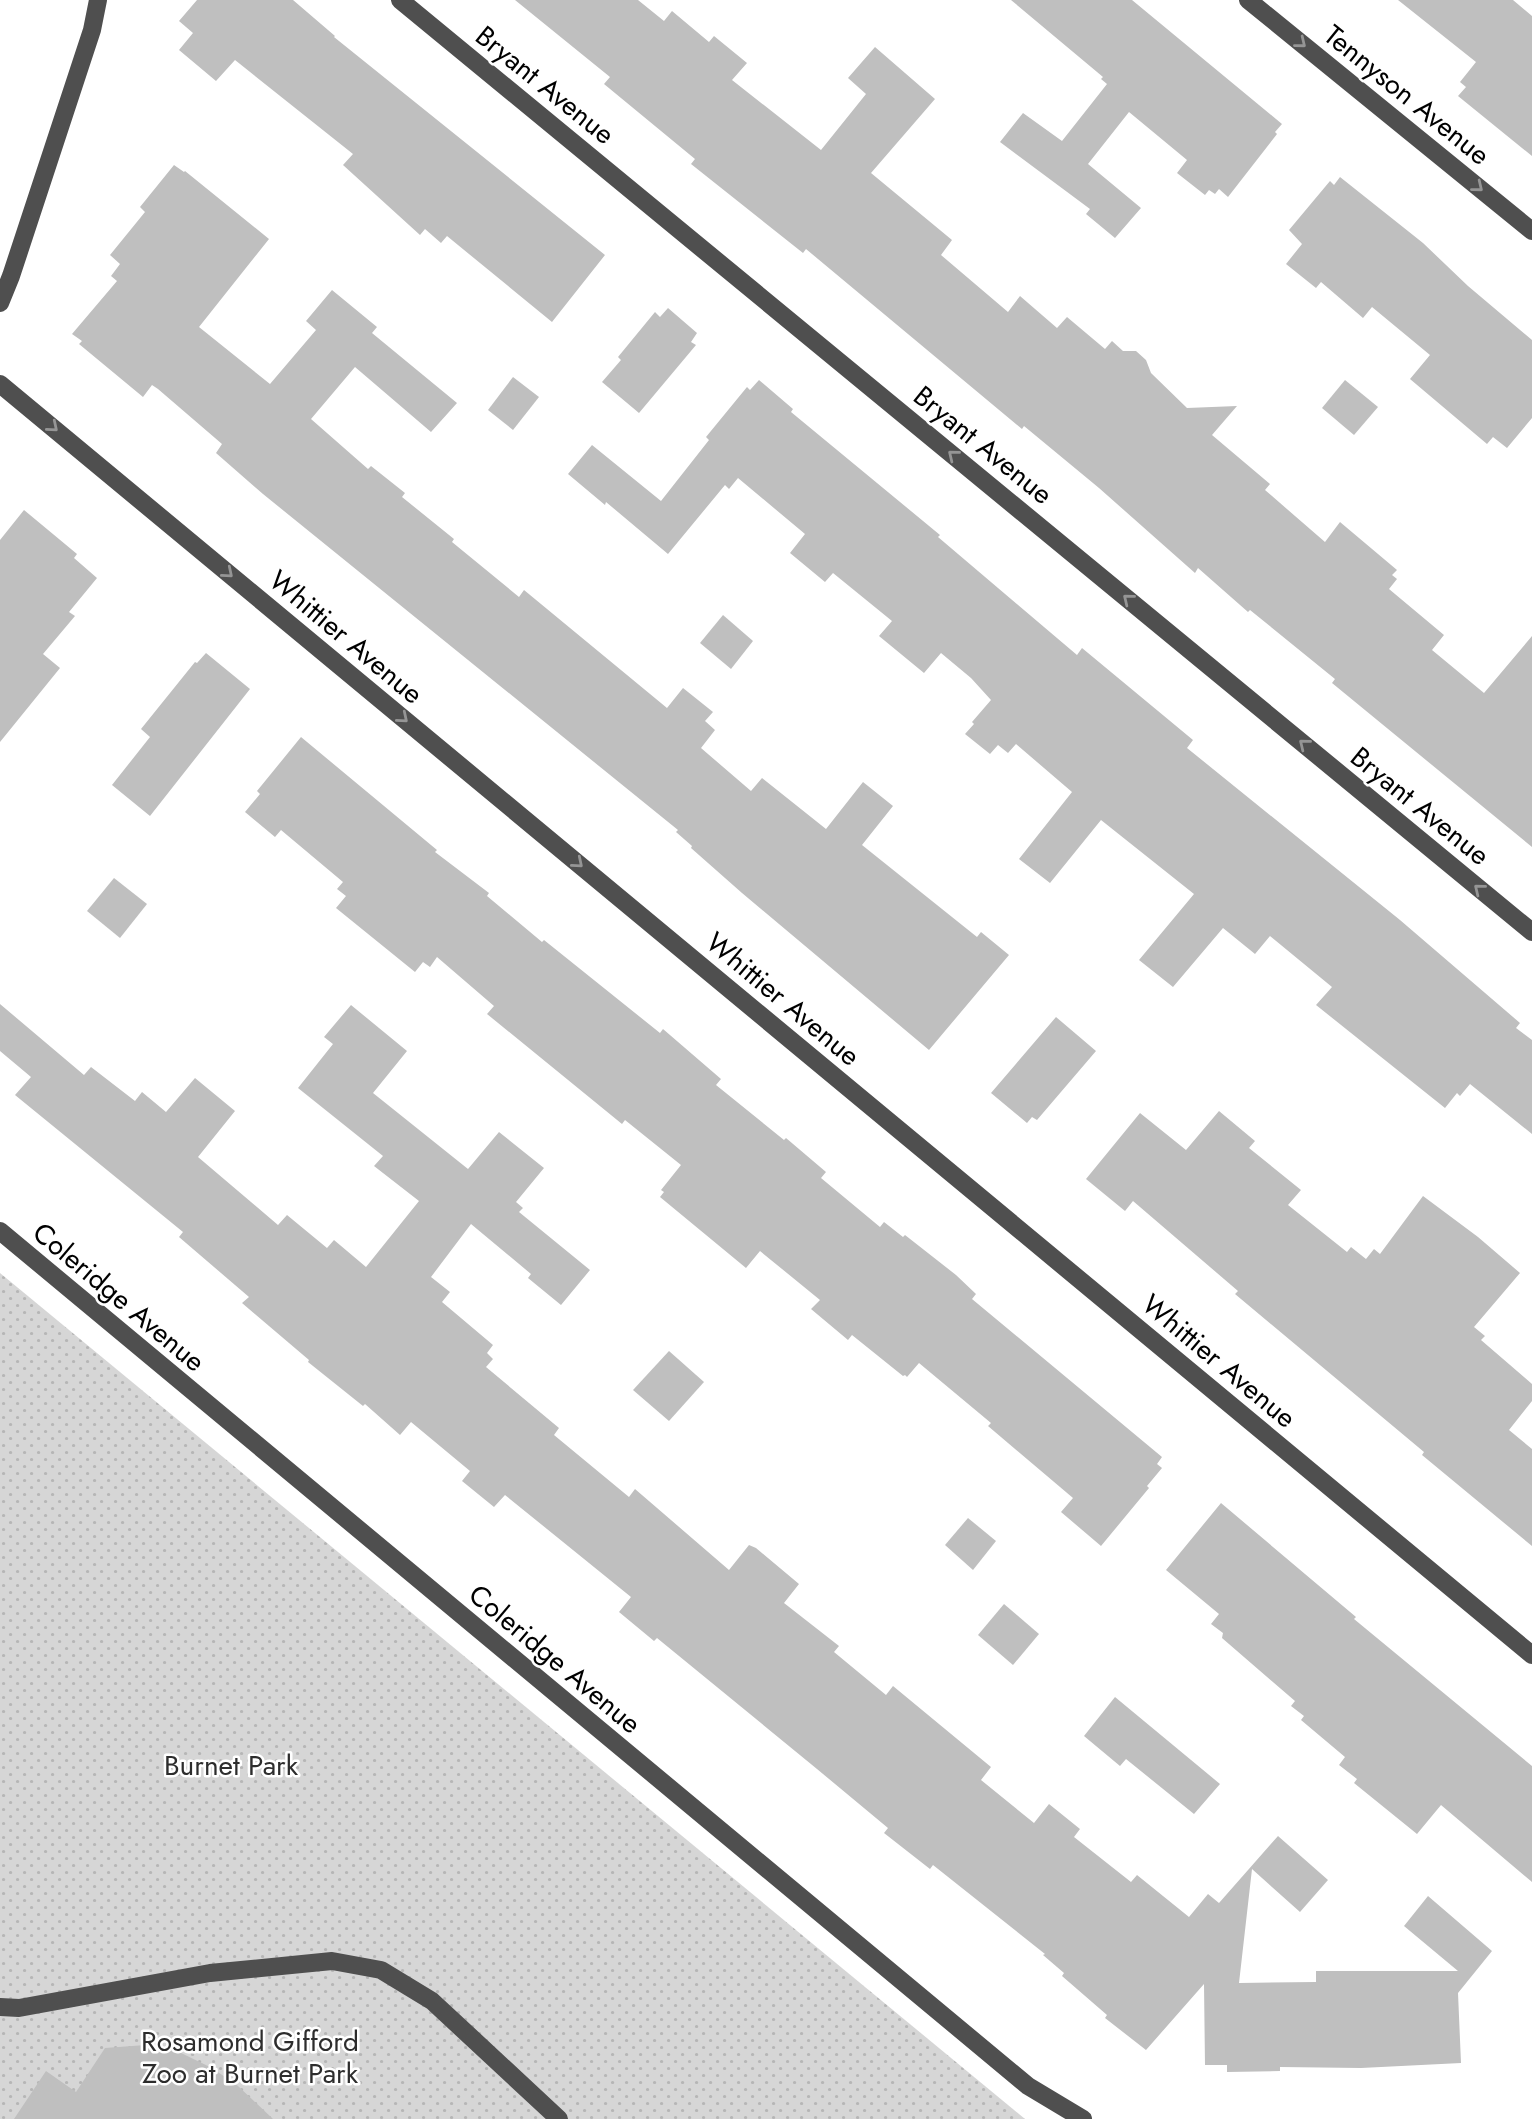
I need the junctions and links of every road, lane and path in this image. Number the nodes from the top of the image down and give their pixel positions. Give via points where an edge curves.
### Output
1 (98, 0) edge
2 (400, 0) edge
3 (1248, 0) edge
4 (1532, 232) edge
5 (0, 303) edge
6 (0, 384) edge
7 (1532, 932) edge
8 (0, 1231) edge
9 (1532, 1655) edge
10 (0, 2007) edge
11 (559, 2119) edge
12 (1083, 2119) edge

1 - 5 street via 92,30
7 -> 2 street, Bryant Avenue
3 -> 4 street, Tennyson Avenue
6 -> 9 street, Whittier Avenue
8 - 12 street, Coleridge Avenue via 1028,2086
10 - 11 street via 19,2008 210,1973 332,1961 382,1970 432,2001

